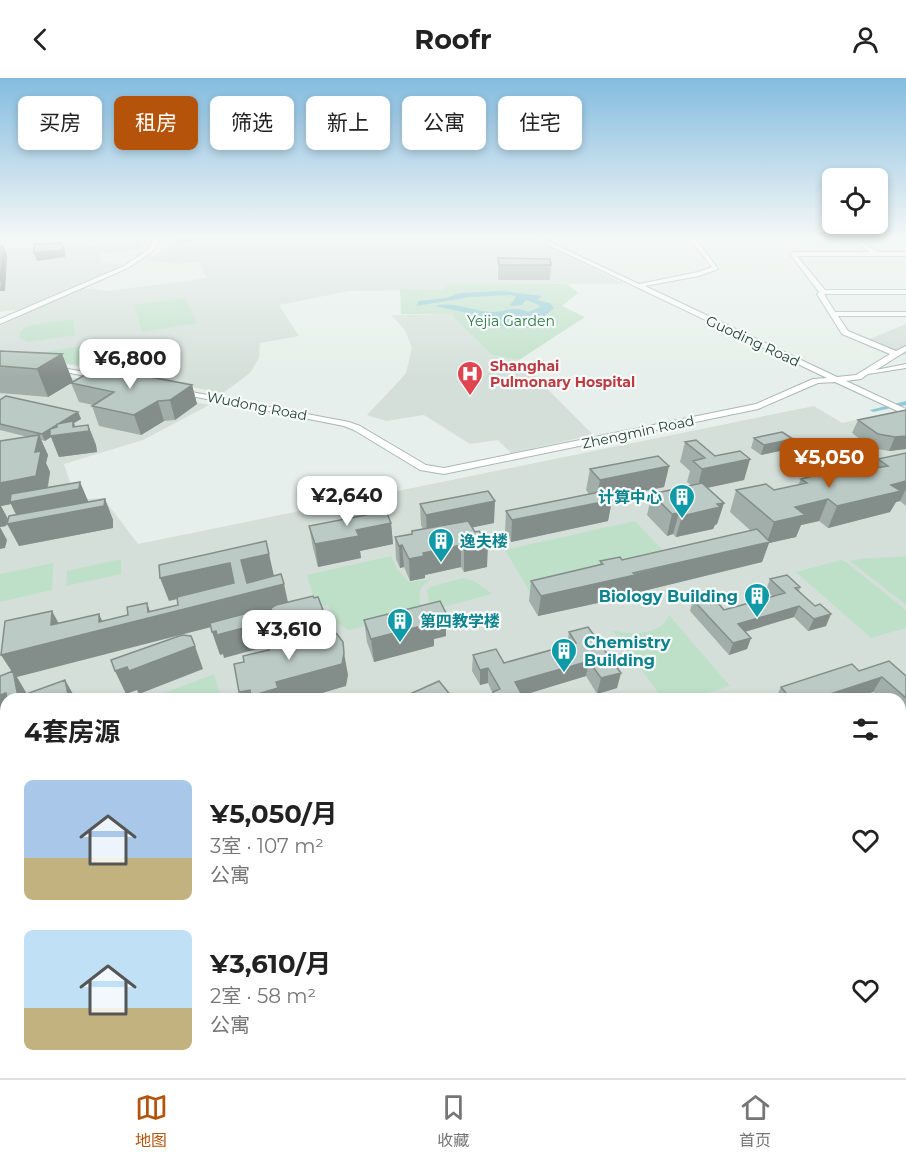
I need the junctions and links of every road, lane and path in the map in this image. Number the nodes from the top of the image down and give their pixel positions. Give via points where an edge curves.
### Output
1 (86, 285) edge
2 (637, 285) edge
3 (647, 285) edge
4 (817, 285) edge
5 (640, 286) junction
6 (906, 291) edge
7 (823, 292) junction
8 (835, 314) junction
9 (906, 314) edge
10 (0, 322) edge
11 (906, 348) edge
12 (896, 354) junction
13 (48, 366) edge
14 (906, 366) edge
15 (864, 374) junction
16 (112, 379) edge
17 (837, 379) junction
18 (176, 391) edge
19 (903, 410) edge
20 (433, 470) joint

1 - 10 street
2 - 5 street, Guoding Road
3 - 5 street
4 - 7 street
5 - 17 street, Guoding Road
6 - 7 street
7 - 8 street via 820,294
8 - 9 street
8 - 12 street via 849,336
11 - 12 street
12 - 15 street
13 - 16 street
14 - 15 street
15 - 17 street, Zhengmin Road
17 - 19 street, Guoding Road
17 - 20 street, Zhengmin Road via 816,381 758,406 458,470
18 - 20 street, Wudong Road via 346,424

